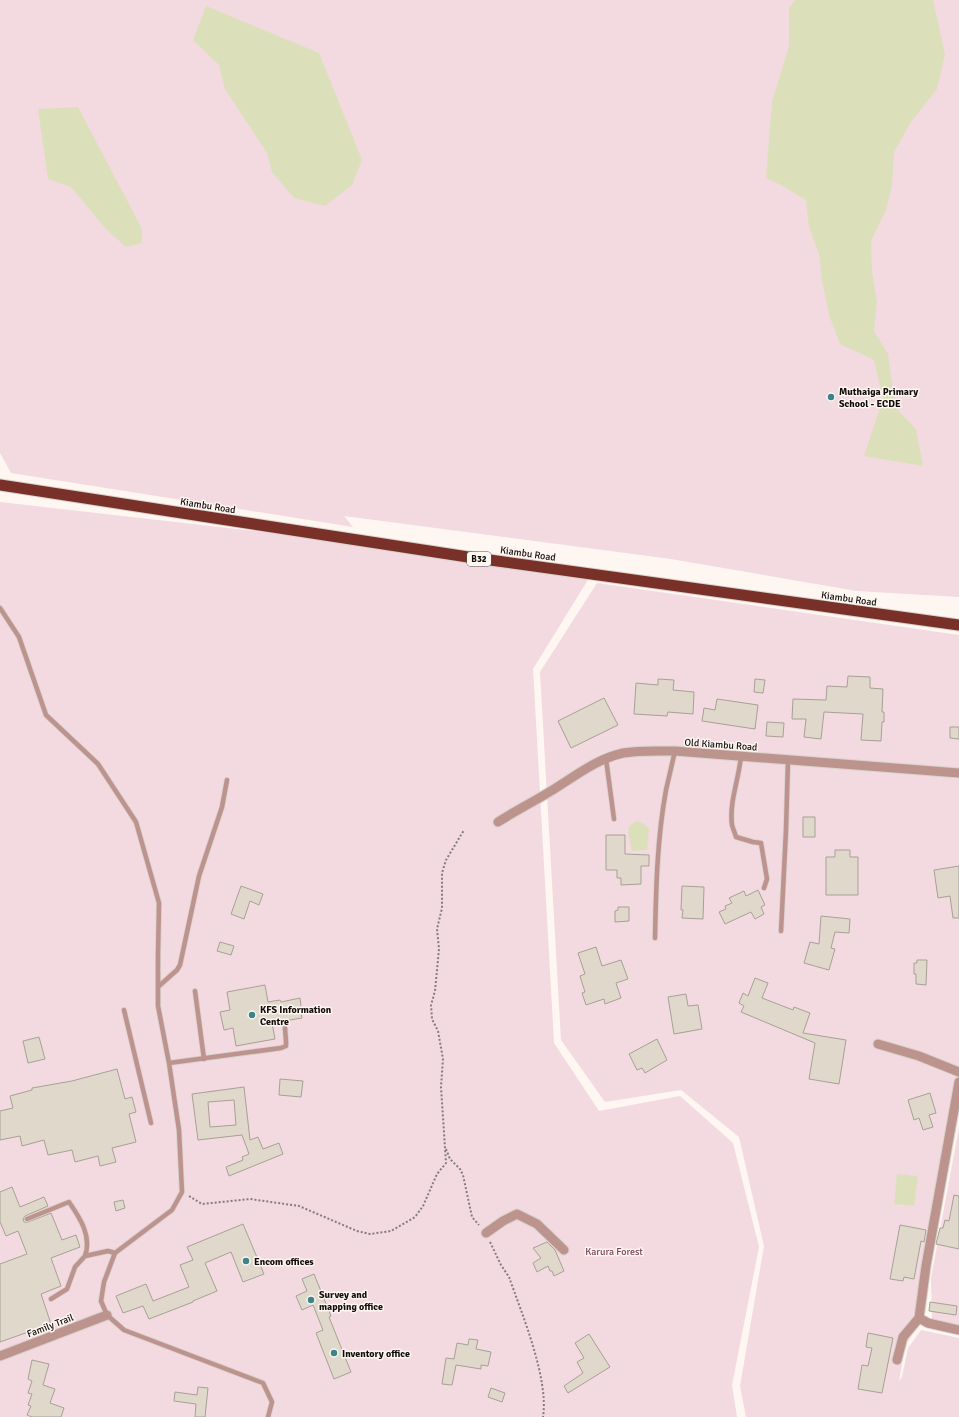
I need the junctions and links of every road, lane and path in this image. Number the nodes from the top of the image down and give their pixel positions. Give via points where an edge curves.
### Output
1 (0, 485) edge
2 (0, 608) edge
3 (959, 625) edge
4 (675, 751) junction
5 (741, 756) junction
6 (606, 759) junction
7 (788, 760) junction
8 (959, 773) edge
9 (228, 780) dead end
10 (614, 819) dead end
11 (498, 822) dead end
12 (464, 830) dead end
13 (764, 888) dead end
14 (780, 931) dead end
15 (655, 938) dead end
16 (159, 986) junction
17 (195, 991) dead end
18 (124, 1010) dead end
19 (284, 1028) dead end
20 (878, 1044) dead end
21 (204, 1059) junction
22 (169, 1063) junction
23 (959, 1072) edge
24 (959, 1082) edge
25 (151, 1123) dead end
26 (444, 1146) junction
27 (182, 1192) junction
28 (26, 1219) dead end
29 (486, 1233) junction
30 (564, 1250) dead end
31 (115, 1253) junction
32 (85, 1256) junction
33 (51, 1299) dead end
34 (107, 1315) junction
35 (919, 1318) junction
36 (959, 1330) edge
37 (0, 1356) edge
38 (897, 1360) dead end
39 (268, 1417) edge
40 (543, 1417) edge

1 - 3 highway, Kiambu Road / B32 via 468,557
2 - 16 lane via 19,637 46,715 98,764 136,822 159,903
4 - 5 street, Old Kiambu Road
4 - 6 street, Old Kiambu Road via 635,751
4 - 15 lane via 659,841
5 - 7 street, Old Kiambu Road
5 - 13 lane via 733,801 732,825 736,837 761,843 767,879
6 - 10 lane
6 - 11 street, Old Kiambu Road
7 - 8 street, Old Kiambu Road
7 - 14 lane
9 - 16 lane via 222,807 199,876 180,965
12 - 26 path via 446,860 442,873 442,908 437,929 439,949 431,1005 432,1019 438,1031 443,1059 441,1087
16 - 22 lane via 158,1006
17 - 21 lane
18 - 25 lane
19 - 21 lane via 286,1046 281,1048
20 - 23 street via 919,1056
21 - 22 lane
22 - 27 lane via 179,1130
24 - 35 street
26 - 27 path via 446,1163 437,1174 423,1206 415,1217 391,1231 370,1234 357,1231 299,1206 250,1199 202,1204
26 - 29 path via 450,1159 463,1175 472,1217
27 - 31 lane via 172,1210
28 - 32 lane via 69,1202 81,1219 88,1239
29 - 30 street via 517,1214 537,1224
29 - 40 path via 509,1277 538,1364 544,1406
31 - 32 lane via 108,1251
31 - 34 lane via 104,1282 101,1301
32 - 33 lane via 75,1267 68,1289
34 - 37 street, Family Trail
34 - 39 lane via 124,1330 263,1383 272,1402
35 - 36 street via 928,1323
35 - 38 street via 903,1337

